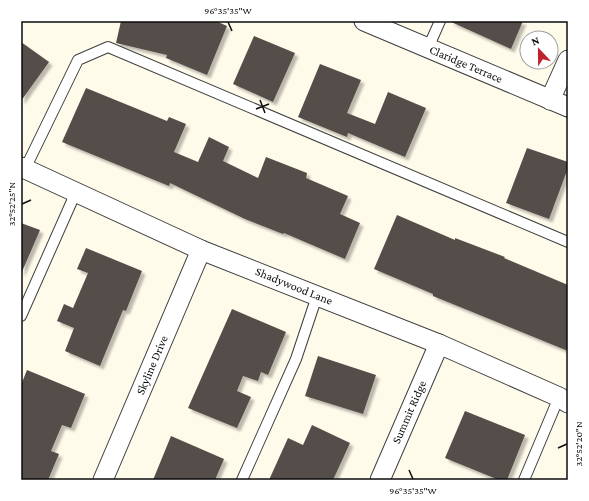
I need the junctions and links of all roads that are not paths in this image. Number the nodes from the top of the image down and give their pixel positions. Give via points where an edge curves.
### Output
1 (364, 21) edge
2 (440, 21) edge
3 (428, 48) junction
4 (568, 60) edge
5 (550, 100) junction
6 (568, 107) edge
7 (23, 168) edge
8 (76, 192) junction
9 (568, 242) edge
10 (201, 250) junction
11 (317, 296) junction
12 (21, 316) edge
13 (439, 344) junction
14 (564, 400) edge
15 (103, 480) edge
16 (242, 480) edge
17 (380, 480) edge
18 (524, 480) edge

1 - 3 street, Claridge Terrace
2 - 3 lane
3 - 5 street, Claridge Terrace
4 - 5 street
5 - 6 street, Claridge Terrace
7 - 8 street, Shadywood Lane
7 - 9 lane via 78,60 108,47
8 - 10 street, Shadywood Lane
8 - 12 lane
10 - 11 street, Shadywood Lane
10 - 15 street, Skyline Drive
11 - 13 street, Shadywood Lane
11 - 16 lane via 296,359
13 - 14 street, Shadywood Lane
13 - 17 street, Summit Ridge
14 - 18 lane

